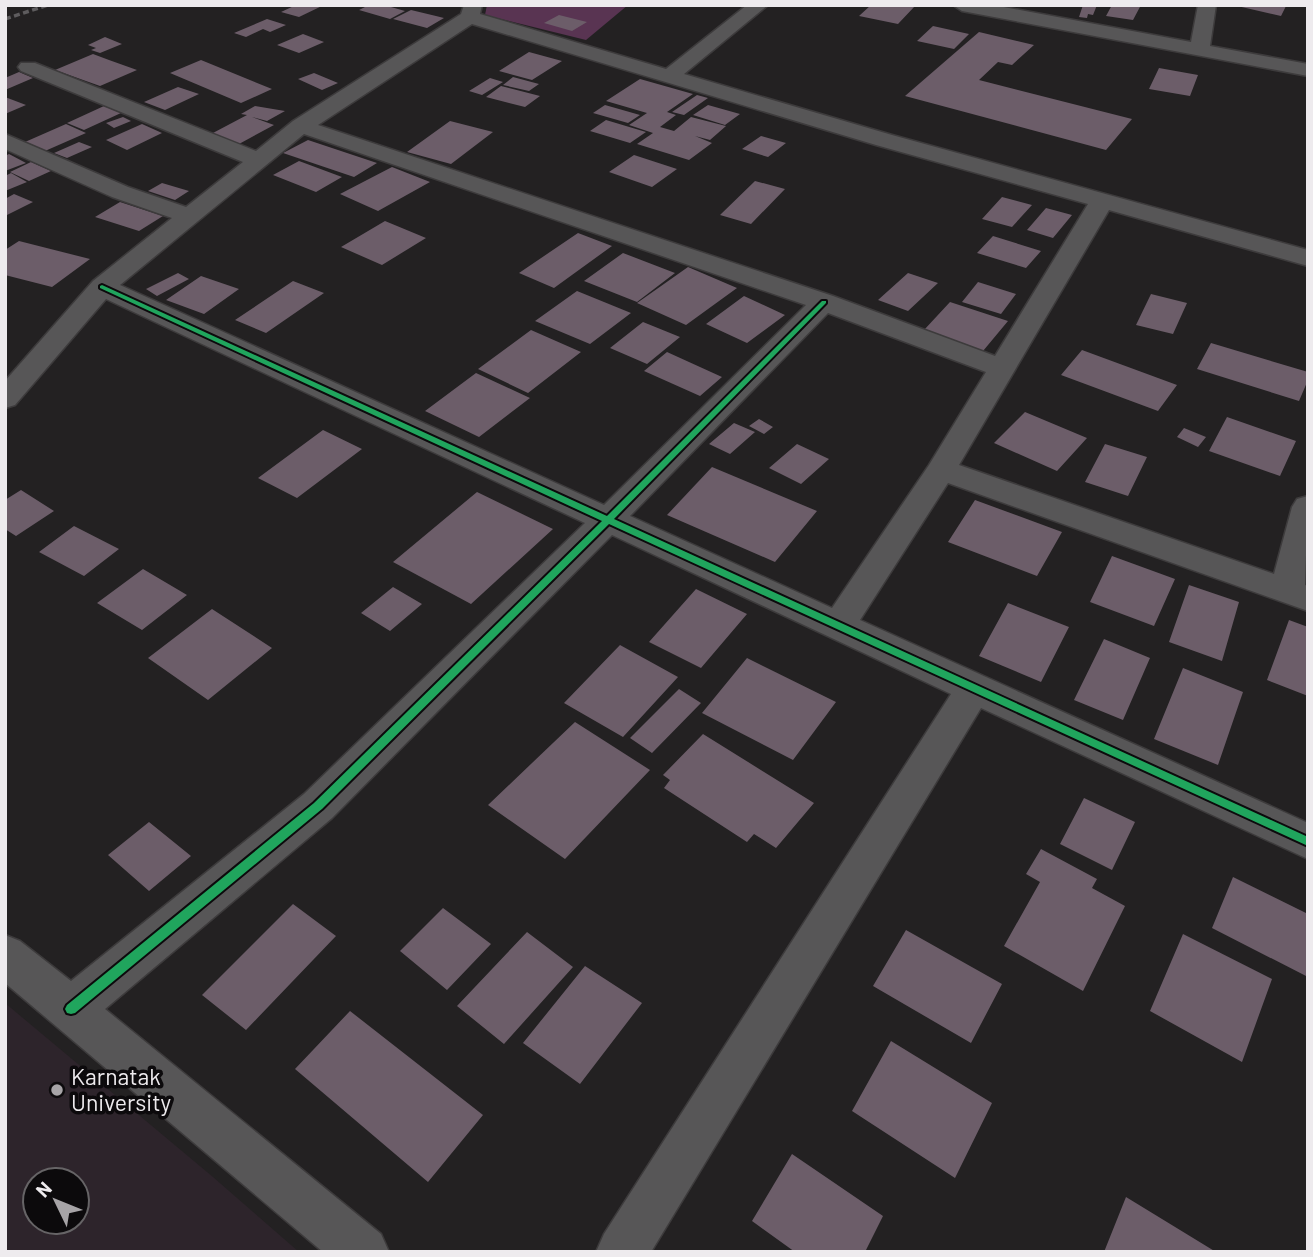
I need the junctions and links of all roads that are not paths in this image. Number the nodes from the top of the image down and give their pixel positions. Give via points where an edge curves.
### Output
1 (759, 5) edge
2 (1208, 5) edge
3 (970, 6) edge
4 (472, 11) edge
5 (1199, 50) junction
6 (28, 67) dead end
7 (1308, 71) edge
8 (669, 76) junction
9 (301, 125) junction
10 (5, 141) edge
11 (258, 160) junction
12 (1102, 201) junction
13 (190, 216) junction
14 (1308, 258) edge
15 (102, 287) junction
16 (824, 302) junction
17 (1002, 368) junction
18 (5, 399) edge
19 (941, 470) junction
20 (1308, 507) edge
21 (608, 520) junction
22 (1297, 595) edge
23 (838, 626) junction
24 (974, 688) junction
25 (1308, 842) edge
26 (5, 954) edge
27 (71, 1009) junction
28 (363, 1252) edge
29 (622, 1252) edge

1 - 8 street
2 - 5 street
3 - 5 street
4 - 8 street
4 - 9 street
5 - 7 street
6 - 11 street
8 - 12 street
9 - 11 street
9 - 16 street
10 - 13 street via 120,192
11 - 13 street
12 - 14 street
12 - 17 street
13 - 15 street
15 - 18 street
15 - 21 street
16 - 17 street
16 - 21 street
17 - 19 street
19 - 22 street
19 - 23 street
20 - 22 street
21 - 23 street
21 - 27 street via 318,806
23 - 24 street
24 - 25 street
24 - 29 street
26 - 27 street
27 - 28 street

